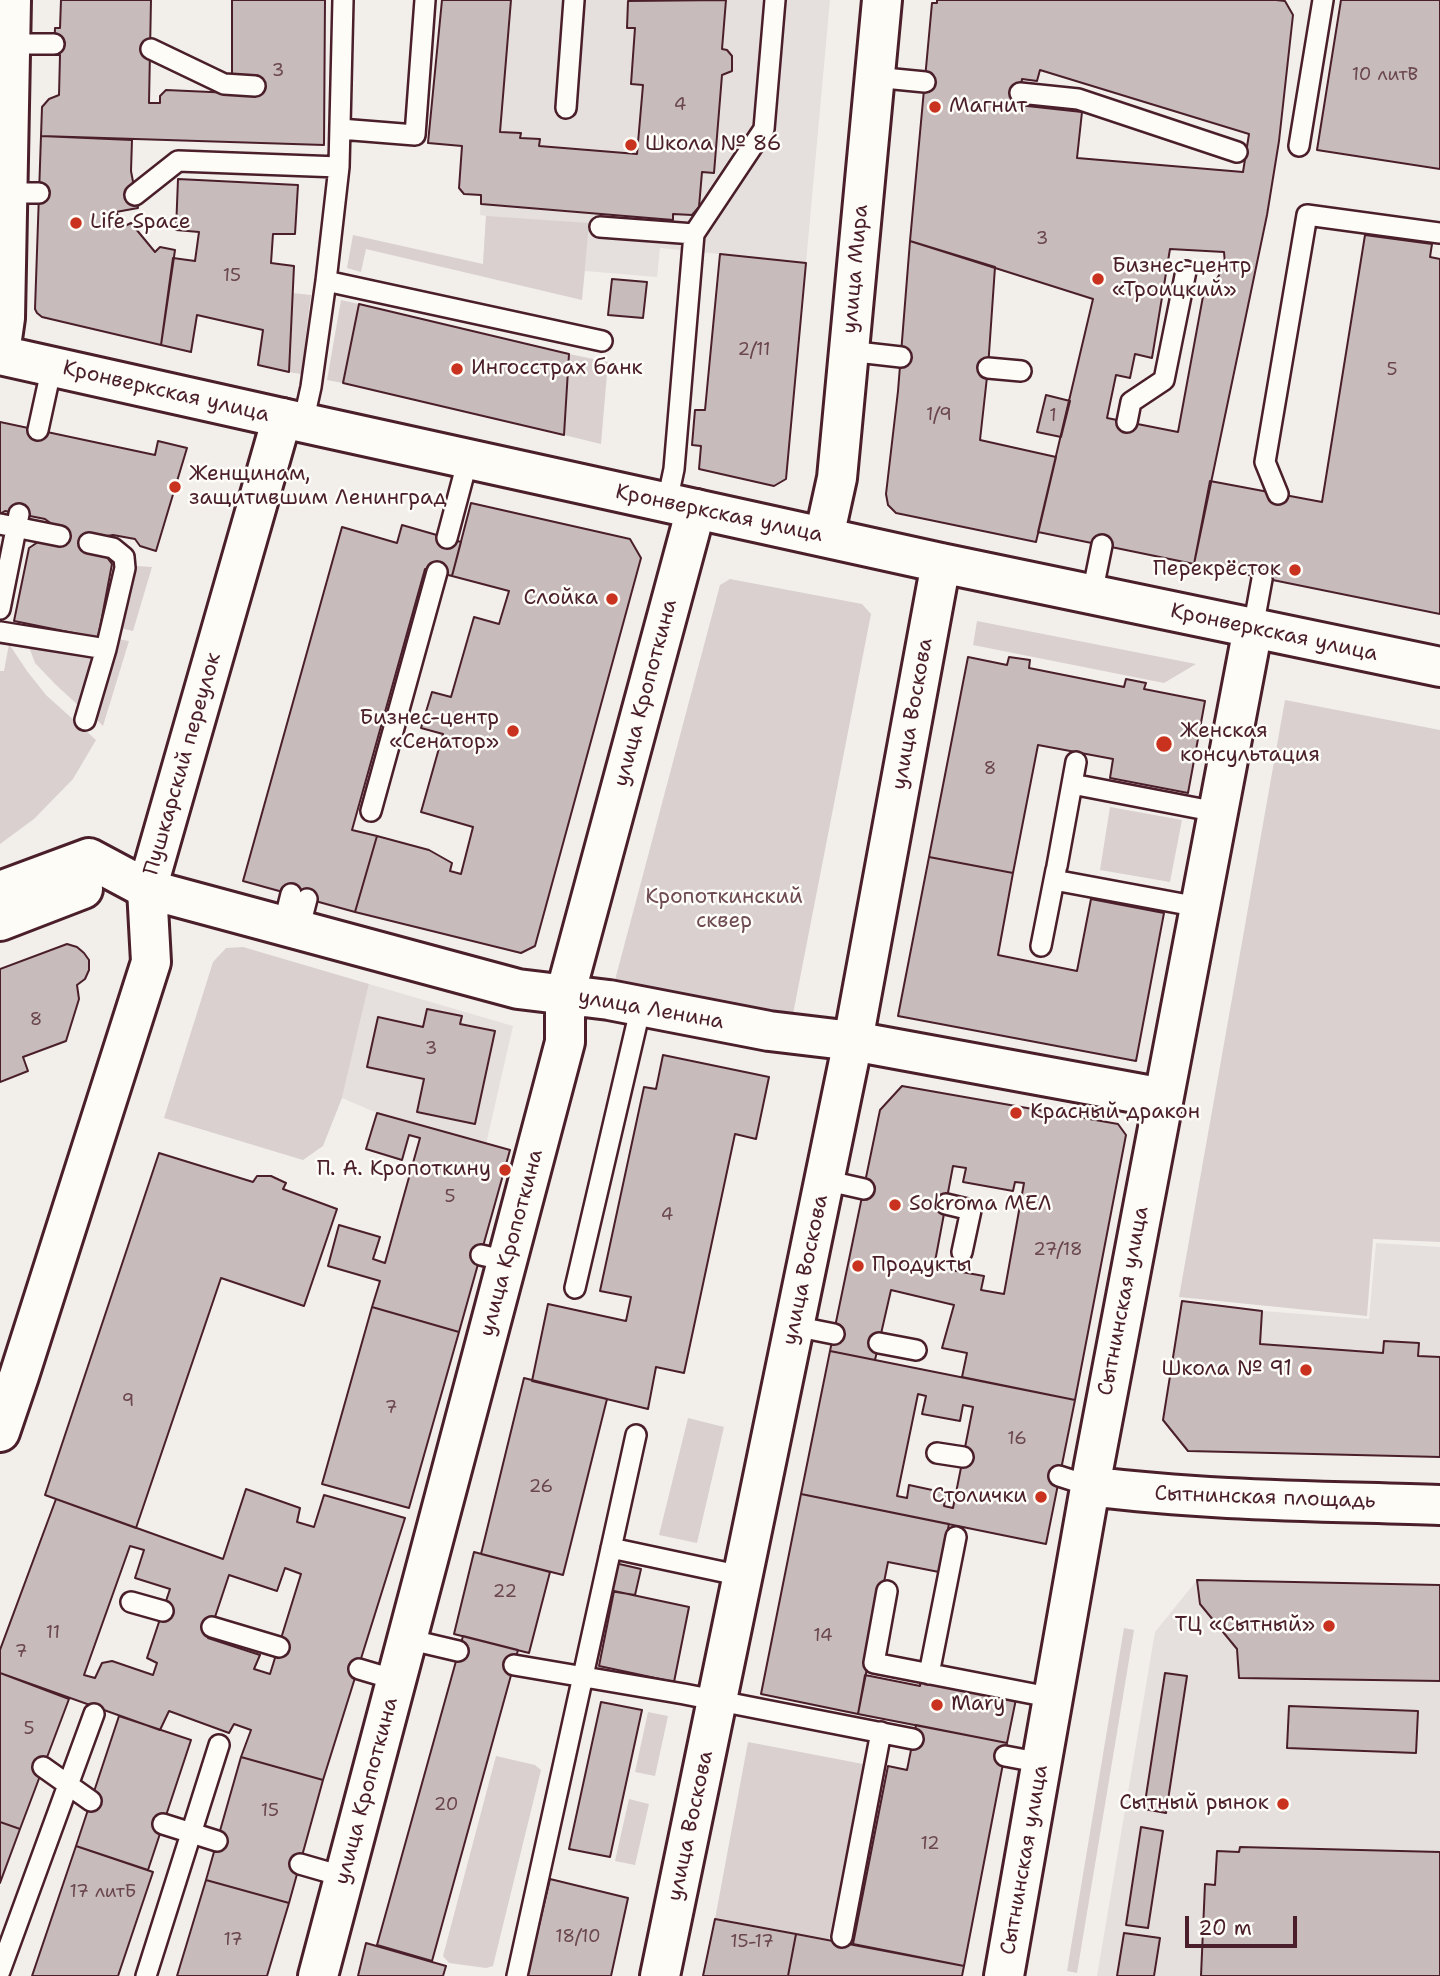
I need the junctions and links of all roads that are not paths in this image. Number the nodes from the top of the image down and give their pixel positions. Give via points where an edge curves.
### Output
1 (11, 0) edge
2 (343, 0) edge
3 (425, 0) edge
4 (574, 0) edge
5 (775, 0) edge
6 (881, 0) edge
7 (1323, 0) edge
8 (10, 44) junction
9 (54, 44) dead end
10 (151, 49) dead end
11 (874, 77) junction
12 (925, 82) dead end
13 (255, 86) dead end
14 (1020, 93) dead end
15 (566, 108) dead end
16 (340, 129) junction
17 (1299, 146) dead end
18 (1237, 152) dead end
19 (339, 167) junction
20 (135, 195) dead end
21 (600, 227) dead end
22 (1440, 233) edge
23 (694, 234) junction
24 (1186, 271) dead end
25 (326, 281) junction
26 (602, 341) dead end
27 (848, 351) junction
28 (0, 354) edge
29 (901, 358) dead end
30 (52, 366) junction
31 (988, 368) dead end
32 (1021, 371) dead end
33 (293, 420) junction
34 (1126, 422) dead end
35 (38, 430) dead end
36 (468, 459) junction
37 (1278, 494) dead end
38 (681, 506) junction
39 (12, 522) edge
40 (60, 536) dead end
41 (824, 537) junction
42 (447, 538) dead end
43 (89, 543) dead end
44 (1102, 545) dead end
45 (941, 563) junction
46 (437, 572) dead end
47 (1262, 579) dead end
48 (1092, 594) junction
49 (0, 609) edge
50 (1253, 628) junction
51 (0, 632) edge
52 (106, 649) junction
53 (1440, 667) edge
54 (85, 720) dead end
55 (1076, 762) dead end
56 (1072, 785) junction
57 (371, 811) dead end
58 (1217, 813) junction
59 (1055, 872) junction
60 (147, 889) junction
61 (0, 891) edge
62 (1199, 907) junction
63 (0, 920) edge
64 (1041, 946) dead end
65 (565, 995) junction
66 (642, 1006) junction
67 (853, 1041) junction
68 (1163, 1098) junction
69 (824, 1180) junction
70 (864, 1189) dead end
71 (946, 1204) dead end
72 (962, 1252) dead end
73 (575, 1288) dead end
74 (794, 1326) junction
75 (834, 1334) dead end
76 (879, 1343) dead end
77 (916, 1350) dead end
78 (0, 1432) edge
79 (636, 1435) dead end
80 (937, 1452) dead end
81 (963, 1457) dead end
82 (1075, 1481) junction
83 (1440, 1505) edge
84 (956, 1537) dead end
85 (611, 1548) junction
86 (743, 1576) junction
87 (887, 1591) dead end
88 (131, 1602) dead end
89 (163, 1611) dead end
90 (212, 1627) dead end
91 (407, 1639) junction
92 (279, 1647) dead end
93 (458, 1651) dead end
94 (514, 1665) dead end
95 (359, 1669) dead end
96 (929, 1674) junction
97 (583, 1676) junction
98 (396, 1680) junction
99 (1054, 1698) junction
100 (716, 1702) junction
101 (94, 1714) dead end
102 (881, 1732) junction
103 (913, 1739) dead end
104 (219, 1745) dead end
105 (1005, 1756) dead end
106 (1042, 1763) junction
107 (43, 1767) dead end
108 (68, 1785) junction
109 (91, 1801) dead end
110 (163, 1824) dead end
111 (191, 1833) junction
112 (217, 1841) dead end
113 (300, 1864) dead end
114 (345, 1877) junction
115 (842, 1937) dead end
116 (0, 1971) edge
117 (146, 1976) edge
118 (318, 1976) edge
119 (517, 1976) edge
120 (660, 1976) edge
121 (1004, 1976) edge

1 - 8 street
2 - 16 lane via 332,86
3 - 16 lane via 415,135
4 - 15 lane
5 - 23 lane via 764,129
6 - 11 street, улица Мира
7 - 17 lane
8 - 9 lane
8 - 28 street via 23,193
10 - 13 lane via 224,84
11 - 12 lane
11 - 27 street, улица Мира
14 - 18 lane via 1078,99
16 - 19 lane
19 - 20 lane via 178,161
19 - 25 lane
21 - 23 lane
22 - 37 lane via 1307,215 1265,463
23 - 38 lane via 674,469
24 - 34 lane via 1164,380 1131,402
25 - 26 lane
25 - 33 lane via 311,387
27 - 29 lane
27 - 41 street, улица Мира via 837,478
28 - 30 street, Кронверкская улица
30 - 33 street, Кронверкская улица
30 - 35 lane
31 - 32 lane
33 - 36 street, Кронверкская улица
33 - 60 street, Пушкарский переулок
36 - 38 street, Кронверкская улица
36 - 42 lane
38 - 41 street, Кронверкская улица
38 - 65 street, улица Кропоткина
39 - 40 lane
39 - 49 lane
41 - 45 street, Кронверкская улица
43 - 52 lane via 113,548 124,557
44 - 48 lane
45 - 48 street, Кронверкская улица
45 - 67 street, улица Воскова
46 - 57 lane
47 - 50 lane
48 - 50 street, Кронверкская улица
50 - 53 street, Кронверкская улица
50 - 58 street, Сытнинская улица
51 - 52 lane
52 - 54 lane
55 - 56 lane
56 - 58 lane
56 - 59 lane
58 - 62 street, Сытнинская улица
59 - 62 lane
59 - 64 lane
60 - 61 street, улица Ленина via 89,858
60 - 63 street, улица Ленина via 95,884
60 - 65 street, улица Ленина via 295,912 518,989
60 - 78 street, Пушкарский переулок via 152,962
62 - 68 street, Сытнинская улица
65 - 66 street, улица Ленина
65 - 91 street, улица Кропоткина via 565,1042 494,1258
66 - 67 street, улица Ленина via 782,1033
66 - 73 lane
67 - 68 street, улица Ленина
67 - 69 street, улица Воскова
68 - 82 street, Сытнинская улица
69 - 70 lane
69 - 74 street, улица Воскова
71 - 72 lane via 971,1210
74 - 75 lane
74 - 86 street, улица Воскова
76 - 77 lane
79 - 85 lane
80 - 81 lane
82 - 83 street, Сытнинская площадь via 1191,1497
82 - 99 street, Сытнинская улица
84 - 96 lane
85 - 86 lane
85 - 97 lane
86 - 100 street, улица Воскова
87 - 96 lane via 874,1664
88 - 89 lane
90 - 92 lane
91 - 93 lane
91 - 98 street, улица Кропоткина
94 - 97 lane
95 - 98 lane
96 - 99 lane
97 - 100 lane
97 - 119 lane
98 - 114 street, улица Кропоткина
99 - 106 street, Сытнинская улица
100 - 102 lane
100 - 120 street, улица Воскова
101 - 108 lane
102 - 103 lane
102 - 115 lane
104 - 111 lane
105 - 106 lane
106 - 121 street, Сытнинская улица
107 - 108 lane
108 - 109 lane
108 - 116 lane
110 - 111 lane
111 - 112 lane
111 - 117 lane
113 - 114 lane
114 - 118 street, улица Кропоткина

